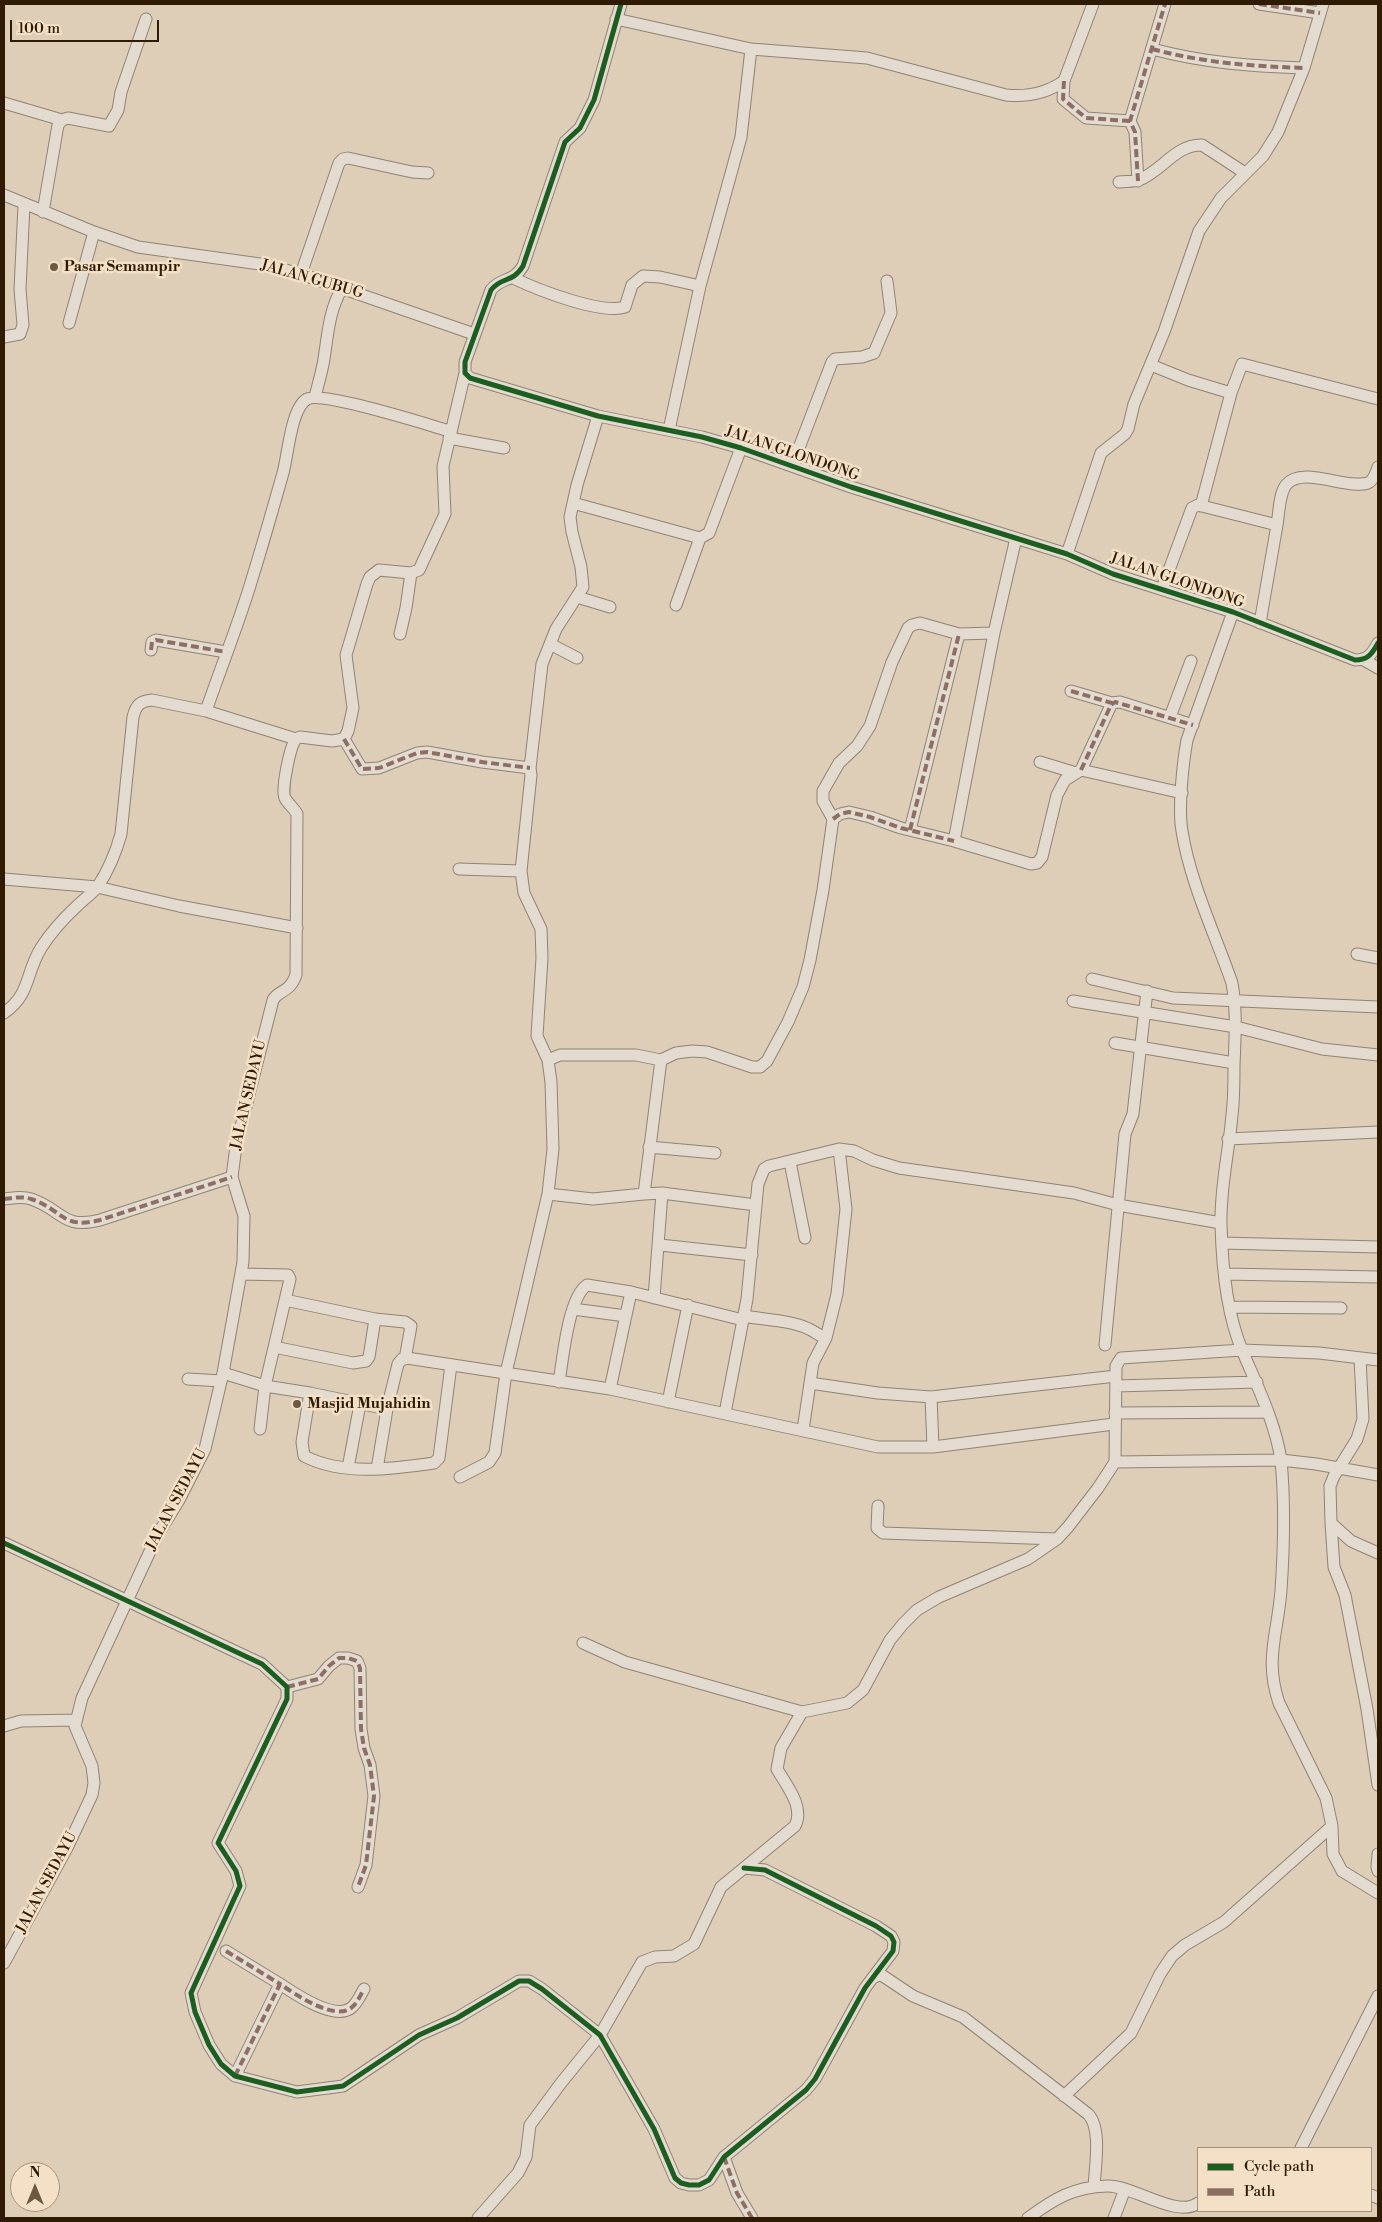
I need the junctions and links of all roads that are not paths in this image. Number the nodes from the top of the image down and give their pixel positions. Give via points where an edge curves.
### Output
1 (621, 4) edge
2 (1093, 4) edge
3 (1165, 4) edge
4 (1260, 4) edge
5 (1321, 8) edge
6 (146, 19) dead end
7 (616, 19) junction
8 (751, 49) junction
9 (1152, 49) junction
10 (1304, 68) junction
11 (1064, 80) junction
12 (4, 103) edge
13 (62, 120) junction
14 (1130, 121) junction
15 (428, 173) dead end
16 (1245, 173) junction
17 (1138, 181) junction
18 (1119, 182) dead end
19 (4, 195) edge
20 (24, 205) junction
21 (43, 212) junction
22 (94, 232) junction
23 (301, 274) junction
24 (513, 278) junction
25 (887, 281) dead end
26 (700, 286) junction
27 (342, 288) junction
28 (69, 323) dead end
29 (474, 334) junction
30 (4, 337) edge
31 (1151, 365) junction
32 (465, 373) junction
33 (1232, 393) junction
34 (316, 397) junction
35 (1378, 399) edge
36 (598, 416) junction
37 (669, 430) junction
38 (450, 435) junction
39 (504, 448) dead end
40 (741, 448) junction
41 (792, 466) junction
42 (1378, 468) edge
43 (573, 503) junction
44 (1201, 506) junction
45 (1277, 526) junction
46 (700, 538) junction
47 (1016, 538) junction
48 (1067, 554) junction
49 (410, 574) junction
50 (1162, 589) junction
51 (577, 597) junction
52 (676, 605) dead end
53 (610, 607) dead end
54 (1233, 612) junction
55 (1260, 623) junction
56 (994, 633) junction
57 (400, 634) dead end
58 (959, 634) junction
59 (1378, 643) edge
60 (550, 644) junction
61 (151, 650) dead end
62 (226, 652) junction
63 (576, 658) dead end
64 (1364, 660) junction
65 (1191, 661) dead end
66 (1378, 668) edge
67 (1185, 678) junction
68 (1206, 686) junction
69 (1070, 691) dead end
70 (1112, 703) junction
71 (206, 711) junction
72 (1170, 717) junction
73 (1192, 725) junction
74 (296, 739) junction
75 (344, 739) junction
76 (1040, 762) dead end
77 (530, 768) junction
78 (1078, 771) junction
79 (1182, 793) junction
80 (833, 819) junction
81 (910, 830) junction
82 (954, 841) junction
83 (459, 869) dead end
84 (521, 871) junction
85 (4, 879) edge
86 (97, 887) junction
87 (297, 928) junction
88 (1357, 954) dead end
89 (1378, 958) edge
90 (1092, 980) dead end
91 (1147, 991) junction
92 (1235, 999) junction
93 (1074, 1001) dead end
94 (1378, 1007) edge
95 (1145, 1012) junction
96 (4, 1013) edge
97 (1236, 1027) junction
98 (1115, 1043) dead end
99 (1141, 1047) junction
100 (1378, 1055) edge
101 (548, 1060) junction
102 (661, 1060) junction
103 (1234, 1063) junction
104 (1378, 1132) edge
105 (1228, 1139) junction
106 (649, 1147) junction
107 (839, 1149) junction
108 (716, 1153) dead end
109 (790, 1162) junction
110 (232, 1177) junction
111 (662, 1193) junction
112 (548, 1194) junction
113 (644, 1194) junction
114 (4, 1199) edge
115 (756, 1205) junction
116 (1118, 1205) junction
117 (1221, 1223) junction
118 (805, 1238) dead end
119 (1222, 1243) junction
120 (660, 1244) junction
121 (1378, 1247) edge
122 (752, 1255) junction
123 (241, 1274) junction
124 (1225, 1274) junction
125 (1378, 1277) edge
126 (631, 1292) junction
127 (654, 1298) junction
128 (285, 1300) junction
129 (688, 1305) junction
130 (1230, 1307) junction
131 (1341, 1308) dead end
132 (573, 1309) junction
133 (626, 1316) junction
134 (743, 1318) junction
135 (375, 1319) junction
136 (826, 1338) junction
137 (1105, 1345) dead end
138 (274, 1347) junction
139 (1242, 1350) junction
140 (1360, 1358) junction
141 (405, 1359) junction
142 (1378, 1360) edge
143 (451, 1365) junction
144 (506, 1373) junction
145 (222, 1377) junction
146 (188, 1379) dead end
147 (1116, 1381) junction
148 (559, 1382) junction
149 (1257, 1382) junction
150 (810, 1383) junction
151 (264, 1386) junction
152 (610, 1389) junction
153 (310, 1393) junction
154 (931, 1397) junction
155 (668, 1402) junction
156 (360, 1404) junction
157 (387, 1409) junction
158 (1268, 1412) junction
159 (725, 1413) junction
160 (1115, 1418) junction
161 (260, 1429) dead end
162 (803, 1430) junction
163 (933, 1447) junction
164 (1281, 1460) junction
165 (1115, 1462) junction
166 (348, 1468) junction
167 (1339, 1468) junction
168 (377, 1469) junction
169 (1378, 1476) edge
170 (460, 1477) dead end
171 (878, 1506) dead end
172 (1331, 1523) junction
173 (1057, 1539) junction
174 (4, 1543) edge
175 (1378, 1553) edge
176 (128, 1599) junction
177 (583, 1643) dead end
178 (287, 1687) junction
179 (802, 1712) junction
180 (76, 1720) junction
181 (4, 1726) edge
182 (1378, 1785) edge
183 (1332, 1826) junction
184 (1378, 1854) edge
185 (744, 1868) junction
186 (1378, 1871) edge
187 (358, 1887) dead end
188 (1378, 1893) edge
189 (226, 1951) dead end
190 (4, 1963) edge
191 (875, 1977) junction
192 (280, 1984) junction
193 (364, 1989) dead end
194 (1378, 1996) edge
195 (600, 2035) junction
196 (235, 2076) junction
197 (1064, 2096) junction
198 (1302, 2147) edge
199 (724, 2157) junction
200 (1094, 2187) junction
201 (1125, 2189) junction
202 (1197, 2204) edge
203 (478, 2218) edge
204 (752, 2218) edge
205 (1028, 2218) edge
206 (1114, 2218) edge

1 - 7 street
2 - 11 street
3 - 9 street
4 - 5 street
5 - 10 street
6 - 13 street via 118,110 109,126 68,118
7 - 8 street
7 - 24 street via 594,100 580,128 565,142 524,266
8 - 11 street via 867,58 1006,95 1035,95
8 - 26 street via 741,137
9 - 10 street via 1226,64
9 - 14 street
10 - 16 street via 1278,132 1262,156
11 - 14 street via 1063,99 1084,117
12 - 13 street
13 - 21 street via 57,131
14 - 17 street via 1135,132
15 - 23 street via 343,159 338,163
16 - 17 street via 1202,145 1194,145 1179,151
16 - 31 street via 1221,198 1199,231
17 - 18 street
19 - 20 street, JALAN GUBUG
20 - 21 street, JALAN GUBUG
20 - 30 street via 20,289 23,325 20,334
21 - 22 street, JALAN GUBUG
22 - 23 street, JALAN GUBUG via 138,246 268,265
22 - 28 street
23 - 27 street, JALAN GUBUG
24 - 26 street via 562,297 617,309 625,307 632,285 643,276
24 - 29 street via 500,281 491,290
25 - 41 street via 891,313 877,348 869,356 832,362
26 - 37 street
27 - 29 street, JALAN GUBUG
27 - 34 street via 329,317
29 - 32 street
31 - 33 street
31 - 48 street via 1134,404 1128,429 1101,453
32 - 36 street, JALAN GLONDONG via 474,381
32 - 38 street
33 - 35 street via 1242,364
33 - 44 street
34 - 38 street via 341,401
34 - 62 street via 307,399 296,413 252,580
36 - 37 street, JALAN GLONDONG
36 - 43 street
37 - 40 street, JALAN GLONDONG
38 - 39 street
38 - 49 street via 442,471 445,514 419,570
40 - 41 street, JALAN GLONDONG
40 - 46 street via 709,533
41 - 47 street, JALAN GLONDONG
42 - 45 street via 1368,483 1309,477 1293,480 1283,492
43 - 46 street
43 - 51 street via 570,517 572,532 583,577 583,587
44 - 45 street
44 - 50 street via 1192,508
45 - 55 street
46 - 52 street
47 - 48 street, JALAN GLONDONG
47 - 56 street
48 - 50 street, JALAN GLONDONG via 1113,574
49 - 57 street
49 - 75 street via 379,570 367,584 346,655 353,708
50 - 54 street, JALAN GLONDONG
51 - 53 street
51 - 60 street
54 - 55 street, JALAN GLONDONG
54 - 68 street
55 - 64 street, JALAN GLONDONG via 1355,660
56 - 58 street
56 - 82 street
58 - 80 street via 920,623 908,628 892,662 870,726 857,746 839,763 823,791 823,801
58 - 81 street
59 - 64 street
60 - 63 street
60 - 77 street via 542,664
61 - 62 street via 152,642 156,640
62 - 71 street
64 - 66 street, JALAN GLONDONG
65 - 67 street
67 - 68 street
67 - 72 street
68 - 73 street
69 - 70 street
70 - 72 street via 1120,702
70 - 78 street
71 - 74 street
71 - 86 street via 152,700 143,700 139,704 133,717 121,834 116,852
72 - 73 street
73 - 79 street via 1184,758
74 - 75 street
74 - 87 street, JALAN SEDAYU via 292,743 284,792 297,814
75 - 77 street via 362,769 379,768 427,752
76 - 78 street
77 - 84 street
78 - 79 street
78 - 82 street via 1065,780 1057,795 1042,858 1037,863 1031,864
79 - 92 street via 1182,828 1188,861
80 - 81 street via 849,812
80 - 102 street via 823,890 803,987 779,1043 767,1061 760,1067 752,1067 707,1052 692,1051
81 - 82 street
83 - 84 street
84 - 101 street via 524,893 541,928 537,1036
85 - 86 street
86 - 87 street
86 - 96 street via 61,921 40,949 24,993 16,1005
87 - 110 street, JALAN SEDAYU via 296,975 289,988 276,994 273,1000 236,1146
88 - 89 street
90 - 91 street
91 - 92 street via 1173,998
91 - 95 street
92 - 94 street
92 - 97 street
93 - 95 street
95 - 97 street
95 - 99 street
97 - 100 street via 1322,1049
97 - 103 street
98 - 99 street
99 - 103 street
99 - 116 street via 1132,1114 1125,1134
101 - 102 street via 560,1055 636,1056
101 - 112 street via 553,1106
102 - 106 street
103 - 105 street
104 - 105 street
105 - 117 street
106 - 108 street
106 - 113 street
107 - 109 street
107 - 116 street via 854,1151 899,1168 1074,1193
107 - 136 street via 846,1209 837,1294
109 - 115 street via 764,1169 758,1184
109 - 118 street
110 - 114 street via 80,1224 30,1198
110 - 123 street, JALAN SEDAYU via 244,1216
111 - 113 street
111 - 115 street
111 - 120 street
112 - 113 street via 593,1199
112 - 144 street
115 - 122 street
116 - 117 street
116 - 137 street
117 - 119 street
119 - 121 street
119 - 124 street
120 - 122 street
120 - 127 street
122 - 134 street
123 - 128 street via 288,1275 290,1283
123 - 145 street, JALAN SEDAYU
124 - 125 street
124 - 130 street
126 - 127 street
126 - 132 street via 587,1285 580,1291
126 - 133 street
127 - 129 street
128 - 135 street
128 - 138 street
129 - 134 street
129 - 155 street
130 - 131 street
130 - 139 street
132 - 133 street
132 - 148 street
133 - 152 street
134 - 136 street via 793,1324
134 - 159 street
135 - 138 street via 369,1357 361,1363
135 - 141 street via 405,1322 411,1326
136 - 150 street via 813,1363
138 - 151 street
139 - 140 street
139 - 147 street via 1124,1357 1117,1362
139 - 149 street
140 - 142 street
140 - 167 street via 1363,1419 1357,1439
141 - 143 street
141 - 157 street via 398,1364
143 - 144 street
143 - 168 street via 437,1462
144 - 148 street
144 - 170 street via 493,1458
145 - 146 street
145 - 151 street
145 - 176 street, JALAN SEDAYU via 205,1449 158,1534
147 - 149 street
147 - 154 street
147 - 160 street
148 - 152 street
149 - 158 street
150 - 154 street
150 - 162 street
151 - 153 street
151 - 161 street
152 - 155 street
153 - 156 street
153 - 166 street via 302,1442 304,1456
154 - 163 street
155 - 159 street
156 - 157 street
156 - 166 street
157 - 168 street
158 - 160 street
158 - 164 street
159 - 162 street
160 - 163 street
160 - 165 street
162 - 163 street via 878,1447
164 - 165 street
164 - 167 street
164 - 183 street via 1285,1500 1281,1590 1272,1648 1272,1675 1279,1704 1326,1798
165 - 173 street
166 - 168 street
167 - 169 street
167 - 172 street via 1330,1486
171 - 173 street via 877,1528 883,1533
172 - 175 street via 1351,1541
172 - 182 street via 1334,1567 1345,1595
173 - 179 street via 1028,1559 917,1610 890,1640 863,1690 847,1703
174 - 176 street
176 - 178 street via 262,1664
176 - 180 street, JALAN SEDAYU via 82,1698
177 - 179 street via 625,1662
178 - 187 street via 318,1679 339,1658 357,1661 360,1668 360,1728 374,1796 366,1865
178 - 196 street via 287,1699 218,1843 236,1871 240,1886 191,1993 209,2045 221,2064
179 - 185 street via 781,1748 777,1769 798,1806 799,1819
180 - 181 street via 21,1721
180 - 190 street, JALAN SEDAYU via 76,1733 92,1766 92,1795
183 - 188 street via 1333,1854 1342,1871
183 - 197 street via 1224,1922 1172,1956 1131,2033
184 - 186 street
185 - 191 street via 765,1870 891,1936 893,1951
185 - 195 street via 721,1887 694,1944 674,1956 642,1962
189 - 192 street
191 - 197 street via 883,1976 913,1996 963,2017
191 - 199 street via 865,1988 811,2085
192 - 193 street via 312,2004 342,2012 352,2008
192 - 196 street
194 - 198 street
195 - 196 street via 542,1989 529,1981 520,1981 457,2018 419,2035 343,2086 297,2092
195 - 199 street via 654,2129 674,2178 690,2185 704,2183
195 - 203 street via 530,2125 526,2157 518,2173
197 - 200 street via 1094,2120
199 - 204 street via 737,2193
200 - 201 street
200 - 205 street via 1060,2196
201 - 202 street via 1180,2208
201 - 206 street

